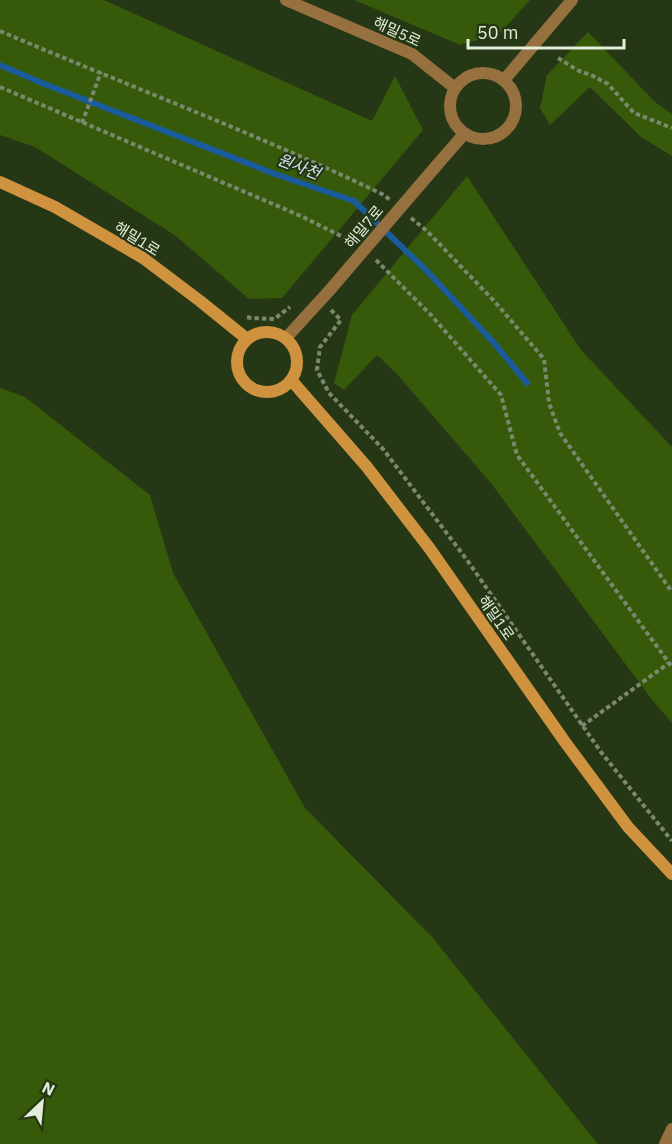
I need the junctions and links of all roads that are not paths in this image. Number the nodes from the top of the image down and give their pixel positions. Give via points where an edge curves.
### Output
1 (286, 0) edge
2 (572, 0) edge
3 (504, 80) junction
4 (455, 88) junction
5 (464, 134) junction
6 (0, 182) edge
7 (286, 338) junction
8 (247, 339) junction
9 (292, 381) junction
10 (672, 874) edge
11 (672, 1129) edge
12 (665, 1144) edge

1 - 4 street, 해밀5로 via 412,54
2 - 3 street
3 - 4 street via 483,73 463,80
3 - 5 street via 516,99 514,122 507,131 486,140
4 - 5 street via 450,108
5 - 7 street, 해밀7로, bridge
6 - 8 street, 해밀1로 via 55,207 143,258
7 - 8 street via 266,332
7 - 9 street via 297,353
8 - 9 street via 236,364 243,382 258,392 268,393 277,392
9 - 10 street, 해밀1로 via 374,476 628,827
11 - 12 street

